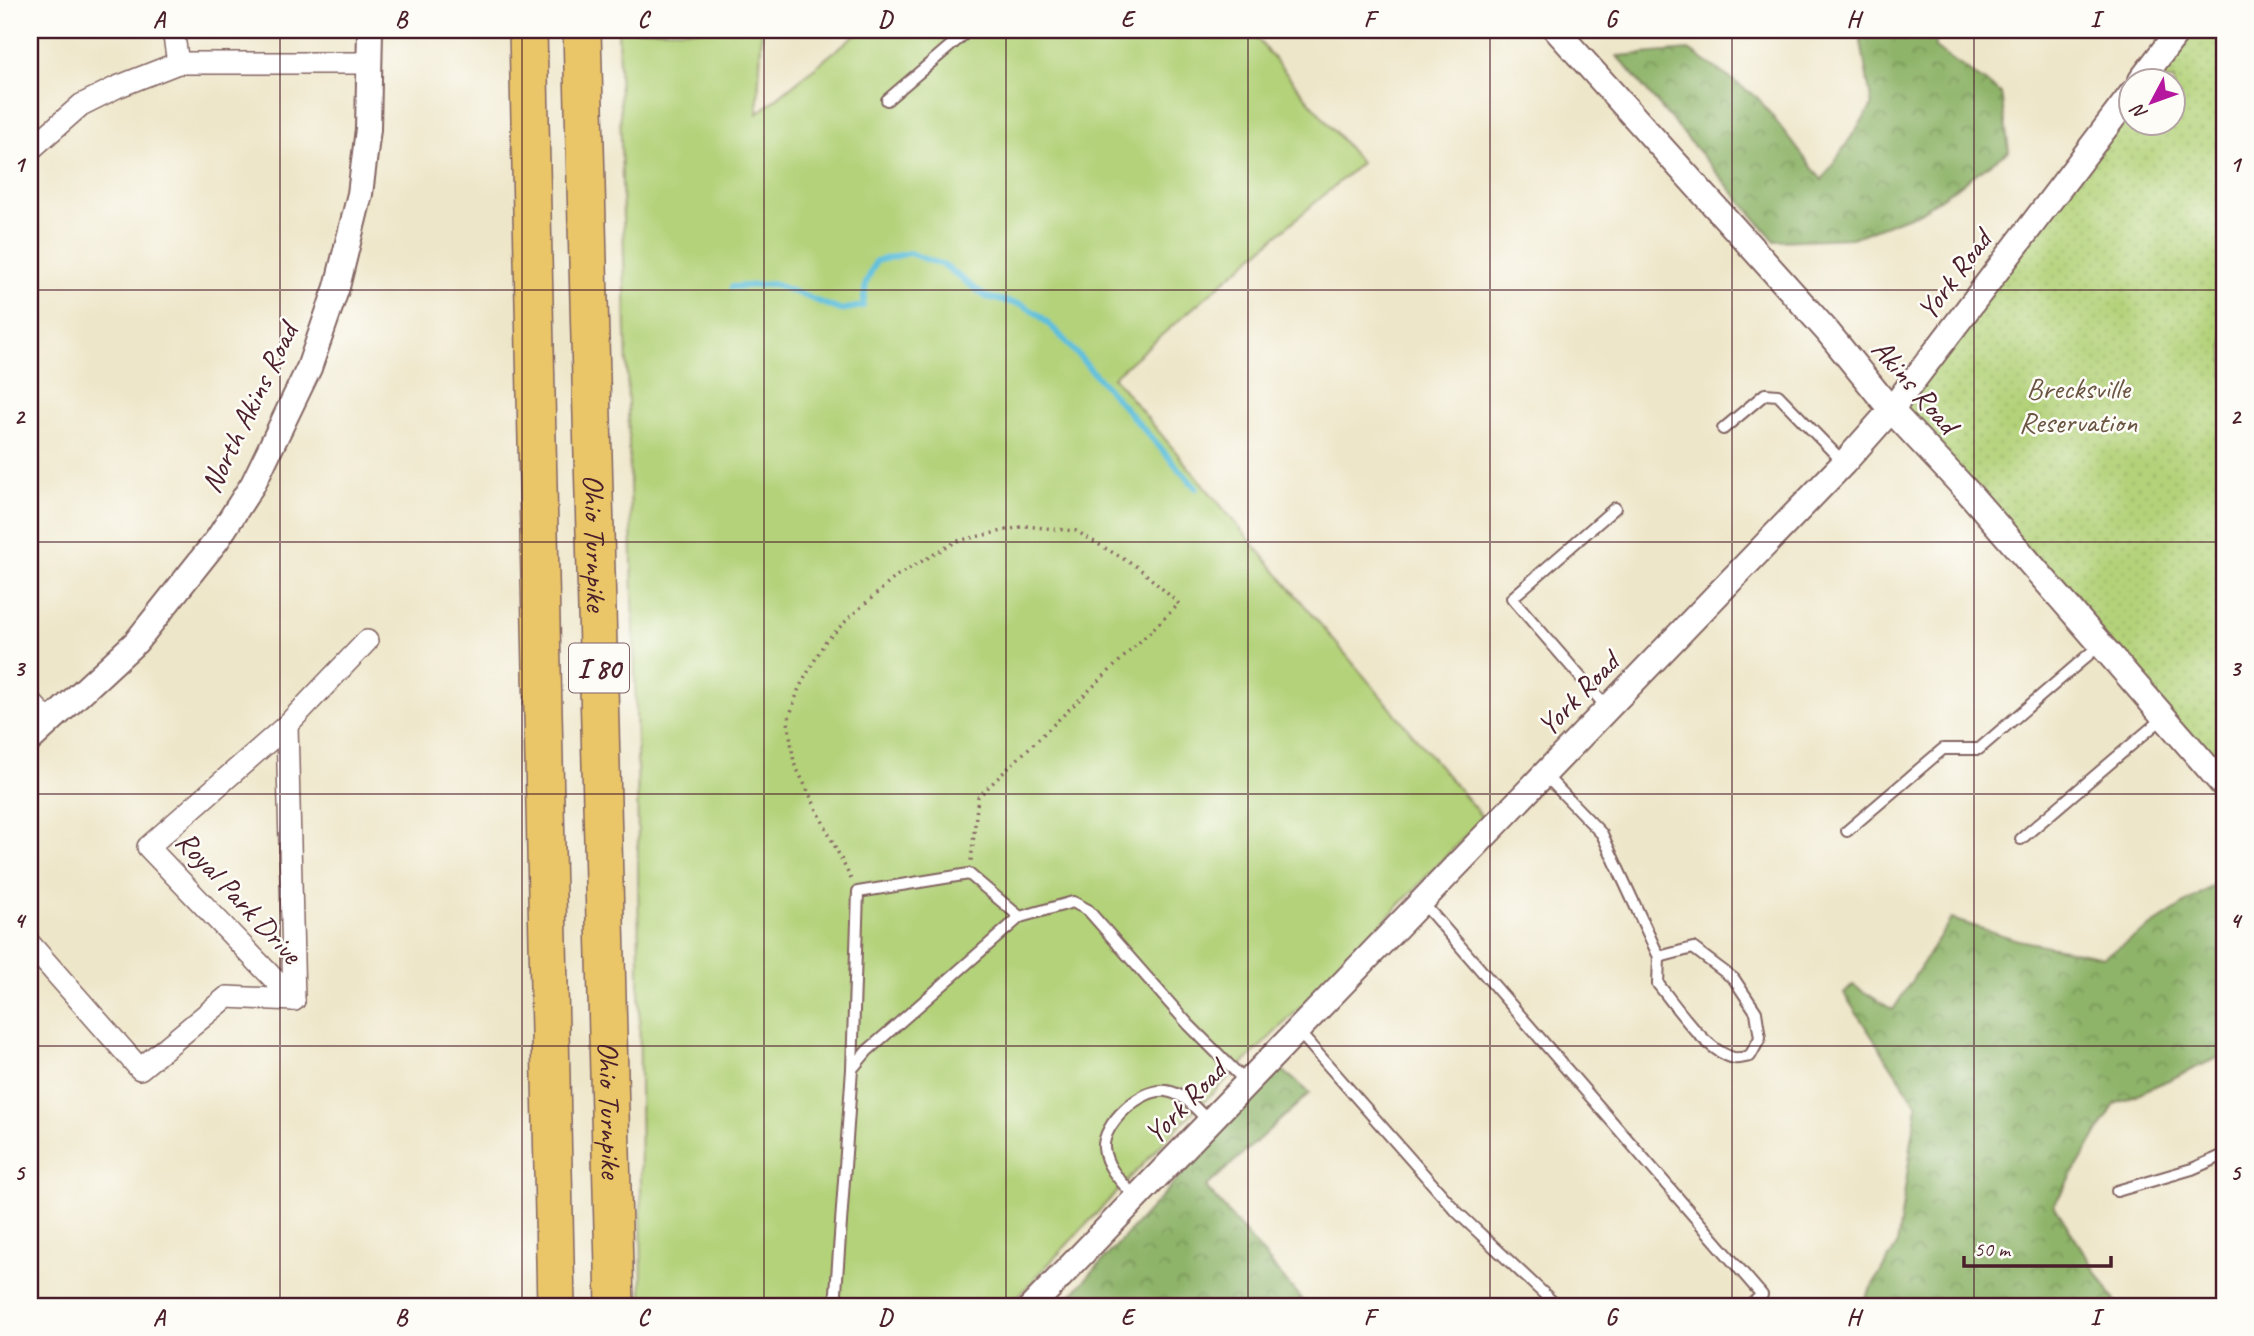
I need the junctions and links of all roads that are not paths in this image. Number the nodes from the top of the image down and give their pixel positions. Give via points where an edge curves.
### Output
1 (173, 30) edge
2 (370, 30) edge
3 (528, 30) edge
4 (582, 30) edge
5 (969, 30) edge
6 (1556, 30) edge
7 (2179, 30) edge
8 (178, 63) junction
9 (370, 63) junction
10 (2152, 66) edge
11 (887, 100) dead end
12 (2118, 111) edge
13 (30, 150) edge
14 (1891, 410) junction
15 (1723, 429) dead end
16 (1844, 463) junction
17 (1615, 508) dead end
18 (367, 641) dead end
19 (2101, 644) junction
20 (30, 701) edge
21 (1608, 709) junction
22 (2164, 717) junction
23 (50, 723) junction
24 (287, 725) junction
25 (30, 740) edge
26 (1544, 774) junction
27 (2224, 786) edge
28 (1847, 831) dead end
29 (2021, 839) dead end
30 (1422, 902) junction
31 (1020, 917) junction
32 (30, 944) edge
33 (1660, 957) junction
34 (294, 1000) junction
35 (1297, 1031) junction
36 (852, 1069) junction
37 (1247, 1083) junction
38 (1209, 1122) junction
39 (2224, 1155) edge
40 (2118, 1191) dead end
41 (1136, 1198) junction
42 (556, 1306) edge
43 (615, 1306) edge
44 (835, 1306) edge
45 (1032, 1306) edge
46 (1557, 1306) edge
47 (1749, 1306) edge

1 - 8 street
2 - 9 street, North Akins Road
3 - 42 highway, Ohio Turnpike / I 80
4 - 43 highway, Ohio Turnpike / I 80
5 - 11 lane
6 - 14 street, Akins Road via 1827,331
7 - 10 street
8 - 9 street
8 - 13 street via 81,106
9 - 23 street, North Akins Road via 369,129 360,194 337,287 309,368 253,484 217,540 136,642
12 - 14 street, York Road
14 - 16 street, York Road
14 - 19 street, Akins Road
15 - 16 lane via 1765,394 1777,396
16 - 21 street, York Road
17 - 21 lane via 1512,598
18 - 24 street, Royal Park Drive
19 - 22 street, Akins Road
19 - 28 lane via 1979,749 1943,749
20 - 23 street
21 - 26 street, York Road
22 - 27 street, Akins Road
22 - 29 lane
23 - 25 street, North Akins Road
24 - 34 street, Royal Park Drive
24 - 34 street, Royal Park Drive via 148,847
26 - 30 street, York Road
26 - 33 lane via 1602,834
30 - 35 street, York Road
30 - 47 lane via 1762,1296
31 - 36 lane
31 - 36 lane via 969,874 858,892
31 - 37 lane via 1073,902 1088,910 1188,1024
32 - 34 street, Royal Park Drive via 140,1069 227,997
33 - 33 lane via 1658,984 1686,1019 1714,1049 1735,1059 1750,1056 1760,1038 1756,1012 1734,979 1693,948
35 - 37 street, York Road
35 - 46 lane via 1457,1212
36 - 44 lane
37 - 38 street, York Road
38 - 41 street, York Road
38 - 41 lane via 1185,1097 1165,1090 1147,1092 1108,1129 1104,1148 1110,1167
39 - 40 lane
41 - 45 street, York Road

